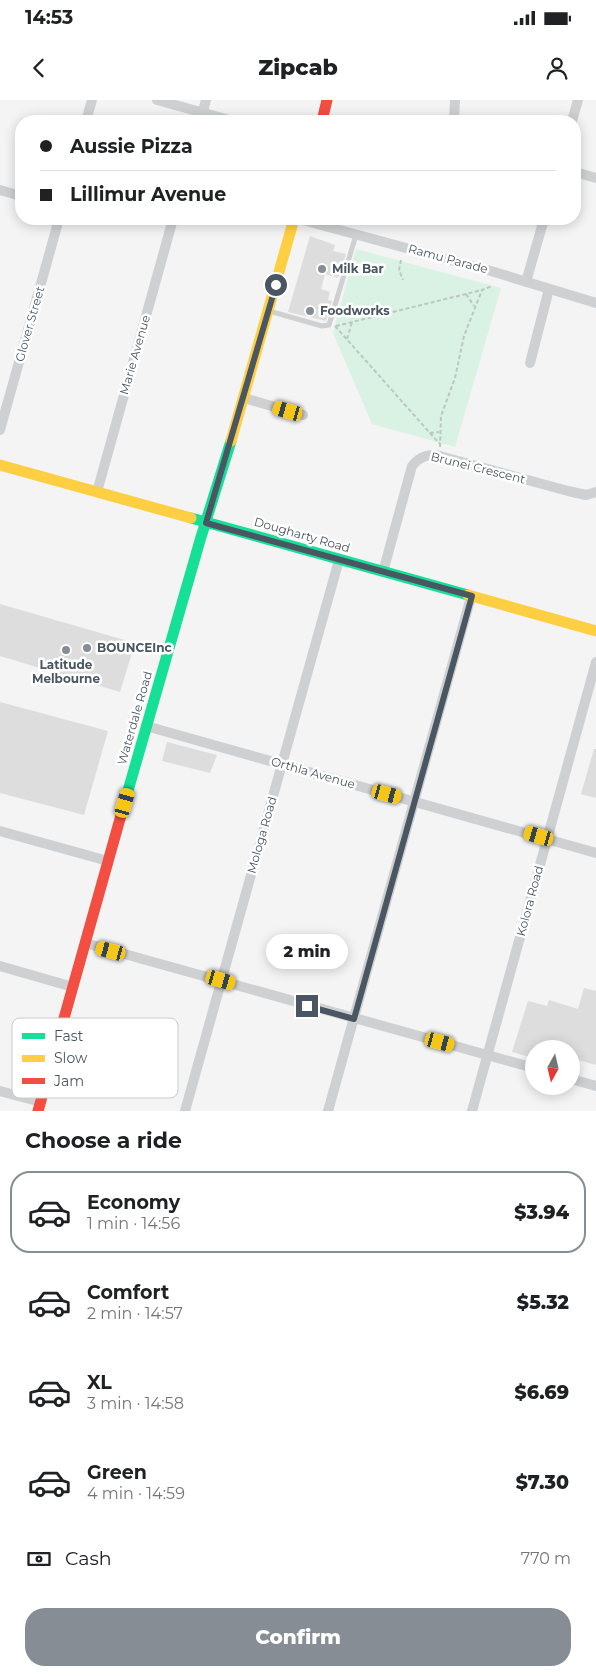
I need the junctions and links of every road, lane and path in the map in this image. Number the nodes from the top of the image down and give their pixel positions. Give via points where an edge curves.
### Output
1 (92, 100) edge
2 (157, 100) edge
3 (206, 100) edge
4 (328, 100) edge
5 (455, 100) edge
6 (578, 100) edge
7 (88, 115) edge
8 (197, 115) edge
9 (202, 115) edge
10 (324, 115) edge
11 (454, 115) edge
12 (574, 115) edge
13 (581, 174) edge
14 (596, 178) edge
15 (0, 190) edge
16 (15, 194) edge
17 (57, 225) edge
18 (171, 225) edge
19 (292, 225) edge
20 (320, 225) edge
21 (542, 225) edge
22 (356, 235) junction
23 (401, 260) dead end
24 (403, 280) dead end
25 (526, 282) junction
26 (492, 286) dead end
27 (549, 289) junction
28 (482, 290) junction
29 (466, 294) junction
30 (596, 303) edge
31 (474, 306) junction
32 (268, 311) junction
33 (352, 322) junction
34 (332, 326) junction
35 (347, 339) junction
36 (530, 364) dead end
37 (244, 398) junction
38 (303, 415) dead end
39 (0, 430) edge
40 (440, 432) junction
41 (430, 433) junction
42 (440, 444) junction
43 (440, 456) junction
44 (0, 465) edge
45 (97, 492) junction
46 (596, 492) edge
47 (206, 523) junction
48 (339, 560) junction
49 (383, 572) junction
50 (472, 596) junction
51 (596, 631) edge
52 (596, 662) edge
53 (146, 726) junction
54 (282, 764) junction
55 (416, 801) junction
56 (0, 831) edge
57 (548, 839) junction
58 (596, 853) edge
59 (108, 861) junction
60 (86, 944) junction
61 (0, 966) edge
62 (221, 980) junction
63 (73, 987) junction
64 (64, 1018) edge
65 (354, 1019) junction
66 (488, 1055) junction
67 (525, 1065) edge
68 (580, 1082) edge
69 (596, 1086) edge
70 (0, 1091) edge
71 (12, 1096) edge
72 (18, 1098) edge
73 (40, 1107) edge
74 (185, 1111) edge
75 (328, 1111) edge
76 (472, 1111) edge

1 - 7 street
2 - 8 street
3 - 9 street
4 - 10 main road
5 - 11 street
6 - 12 street
13 - 14 street
15 - 16 street
17 - 39 street, Glover Street
18 - 45 street, Marie Avenue
19 - 32 main road, Waterdale Road
20 - 22 street, Ramu Parade
21 - 25 street
22 - 25 street, Ramu Parade
22 - 34 lane
23 - 24 path via 399,270
25 - 27 street, Ramu Parade
26 - 28 path
27 - 30 street, Ramu Parade
27 - 36 street
28 - 29 path
28 - 31 path
29 - 31 path
29 - 33 path
31 - 40 path via 441,416
32 - 34 lane
32 - 37 main road, Waterdale Road
33 - 34 path
33 - 35 path
34 - 35 path
35 - 41 path
37 - 38 street
37 - 47 main road, Waterdale Road
40 - 41 path
40 - 42 path
41 - 42 path
42 - 43 path
43 - 46 street, Brunei Crescent via 568,491 586,495
43 - 49 street, Brunei Crescent via 425,455 412,466
44 - 45 main road, Dougharty Road
45 - 47 main road, Dougharty Road
47 - 48 main road, Dougharty Road
47 - 53 main road, Waterdale Road
48 - 49 main road, Dougharty Road
48 - 54 street, Mologa Road
49 - 50 main road, Dougharty Road
50 - 51 main road, Dougharty Road
50 - 55 street
52 - 57 street, Kolora Road
53 - 54 street, Orthla Avenue
53 - 59 main road, Waterdale Road
54 - 55 street, Orthla Avenue
54 - 62 street, Mologa Road
55 - 57 street, Orthla Avenue
55 - 65 street
56 - 59 street
57 - 58 street, Orthla Avenue
57 - 66 street, Kolora Road
59 - 60 main road, Waterdale Road
60 - 62 street
60 - 63 main road, Waterdale Road
61 - 63 street
62 - 65 street
62 - 74 street, Mologa Road
63 - 64 main road, Waterdale Road
65 - 66 street
65 - 75 street
66 - 67 street
66 - 76 street, Kolora Road
68 - 69 street
70 - 71 street
72 - 73 street

